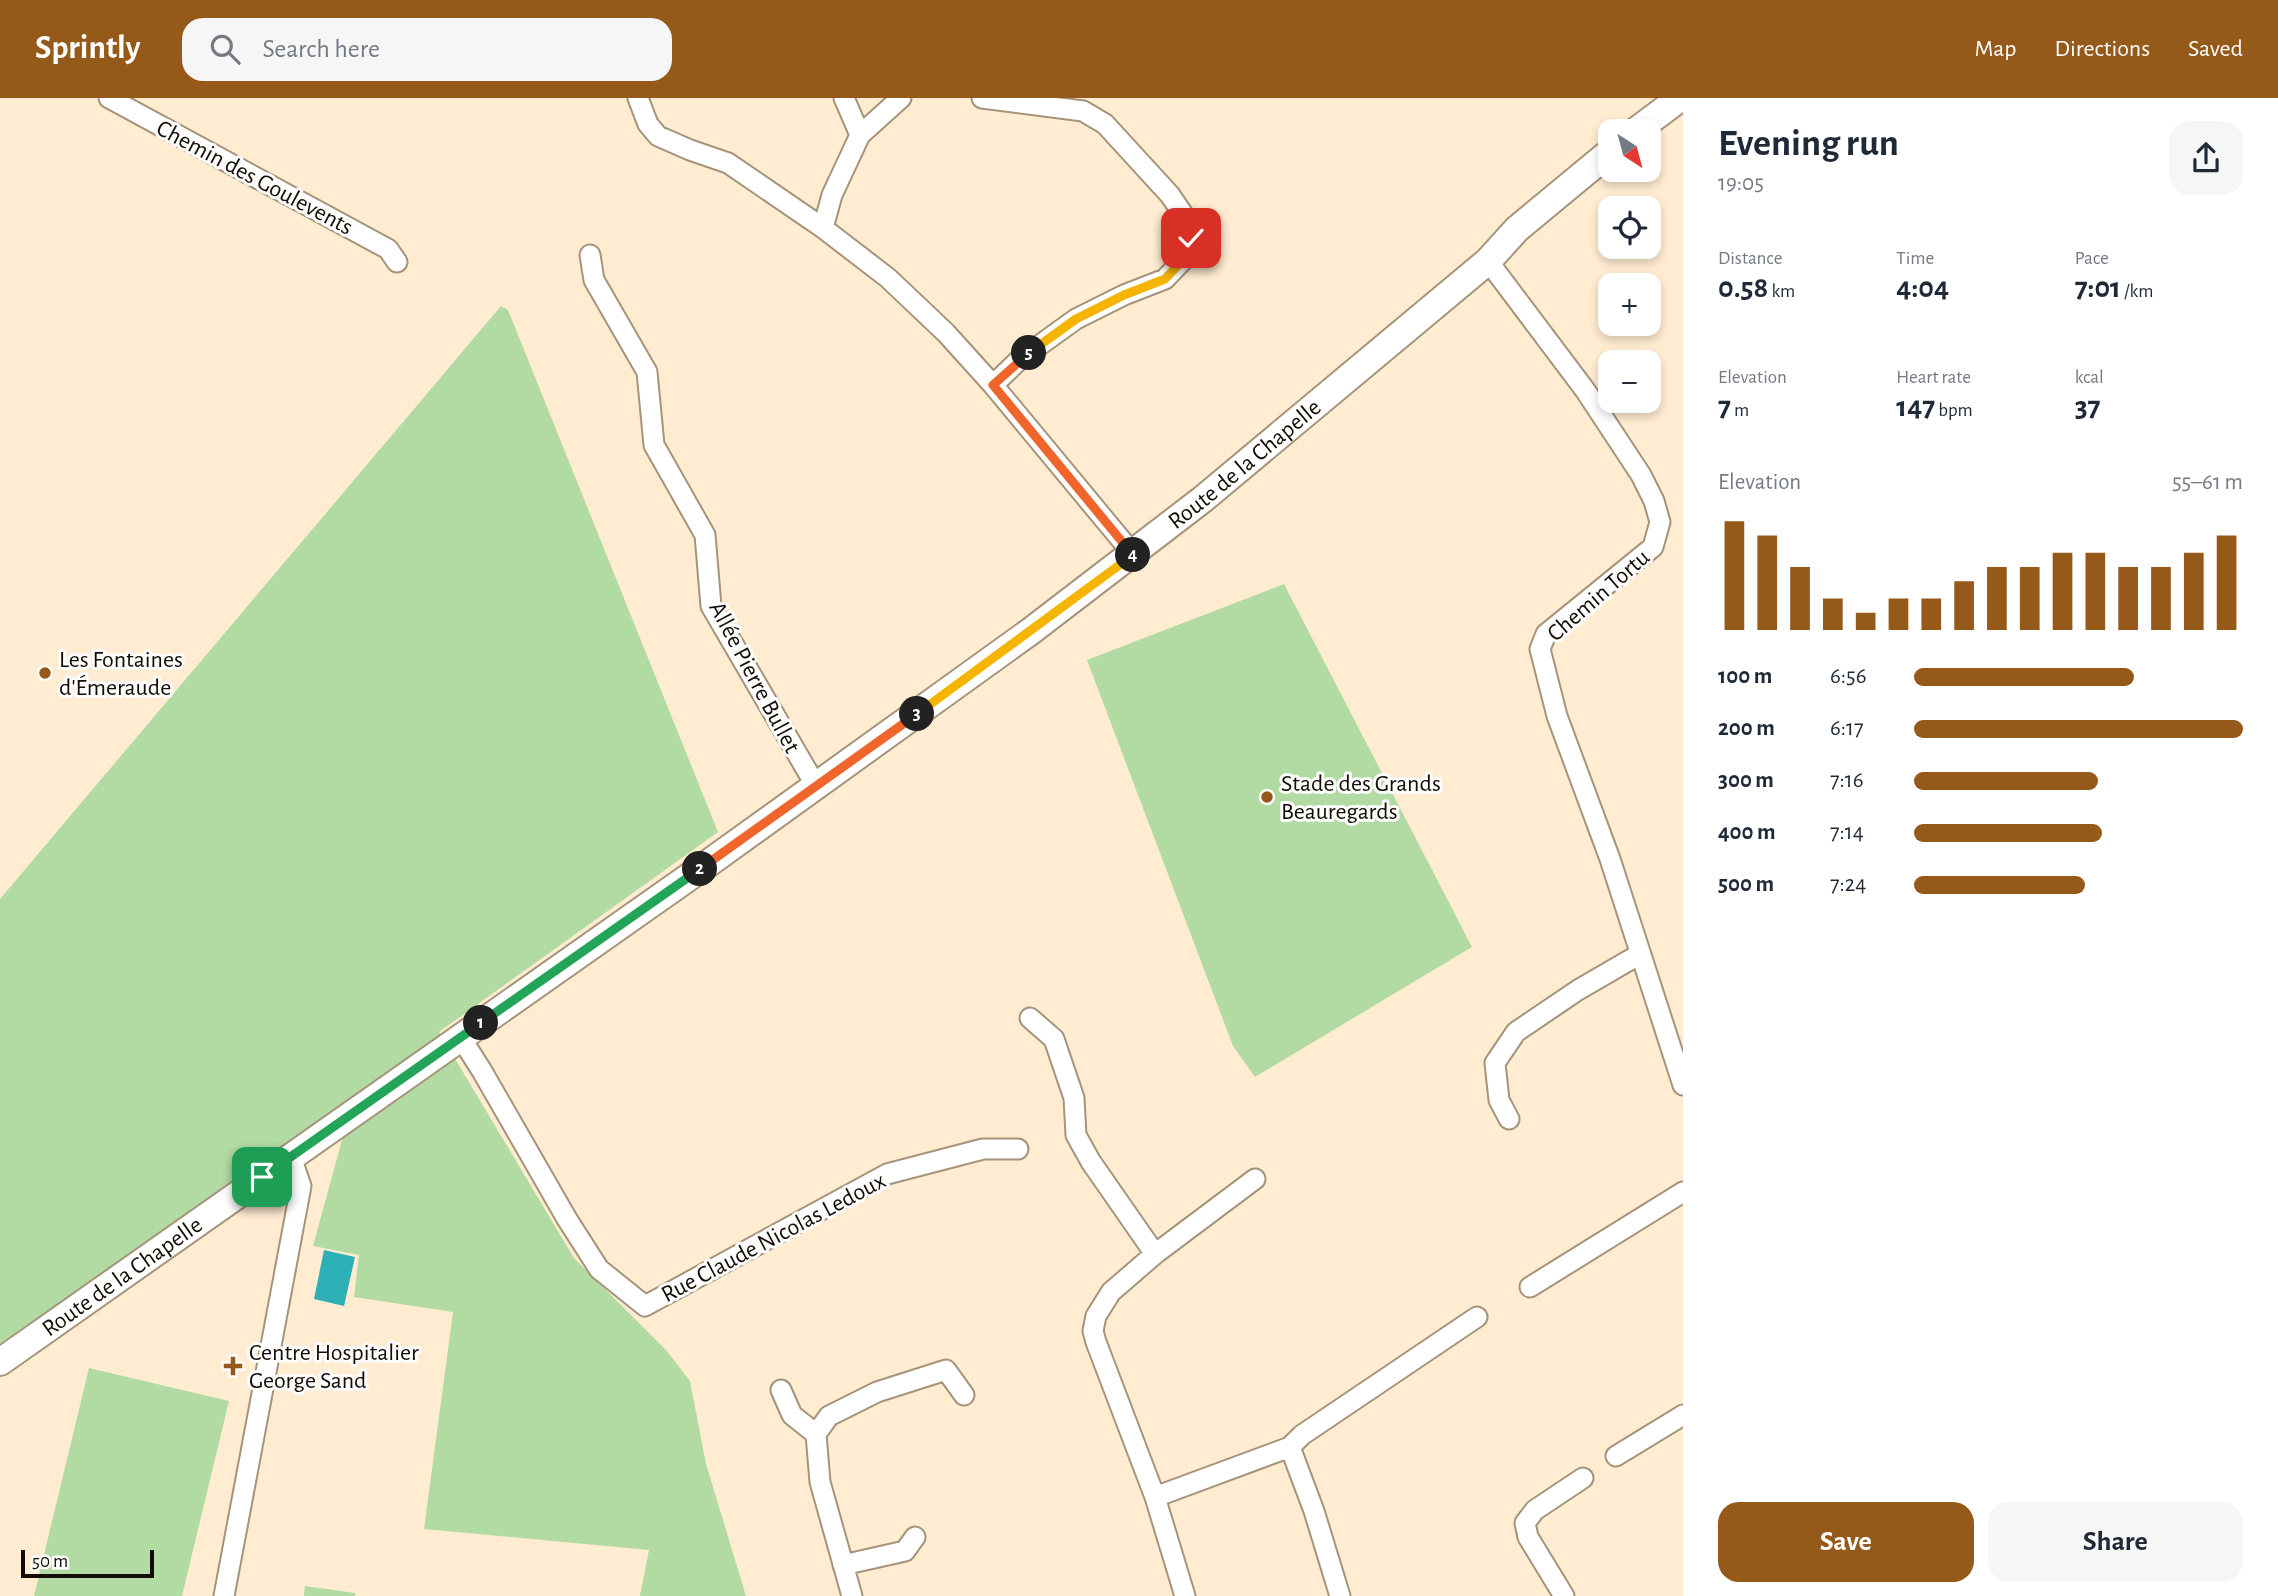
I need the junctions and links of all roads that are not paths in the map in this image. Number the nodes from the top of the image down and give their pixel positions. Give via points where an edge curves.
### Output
1 (109, 98) edge
2 (638, 98) edge
3 (844, 98) edge
4 (901, 98) edge
5 (982, 98) edge
6 (1680, 98) edge
7 (1683, 116) edge
8 (1652, 119) edge
9 (1661, 133) edge
10 (860, 135) junction
11 (1598, 162) edge
12 (1600, 182) edge
13 (823, 228) junction
14 (590, 255) dead end
15 (397, 261) dead end
16 (1488, 261) junction
17 (993, 385) junction
18 (1133, 554) junction
19 (816, 786) junction
20 (1640, 954) junction
21 (1030, 1018) dead end
22 (460, 1038) junction
23 (1683, 1085) edge
24 (1509, 1119) dead end
25 (1018, 1149) dead end
26 (291, 1157) junction
27 (1255, 1179) dead end
28 (1683, 1192) edge
29 (1155, 1254) junction
30 (1530, 1287) dead end
31 (1477, 1317) dead end
32 (0, 1362) edge
33 (781, 1390) dead end
34 (964, 1395) dead end
35 (1683, 1415) edge
36 (816, 1434) junction
37 (1290, 1447) junction
38 (1616, 1456) dead end
39 (1583, 1478) dead end
40 (1155, 1497) junction
41 (915, 1536) dead end
42 (843, 1565) junction
43 (224, 1596) edge
44 (852, 1596) edge
45 (1185, 1596) edge
46 (1340, 1596) edge
47 (1564, 1596) edge

1 - 15 street, Chemin des Goulevents via 388,249
2 - 13 street via 658,136 728,163
3 - 10 street
4 - 10 street
5 - 17 street via 1083,111 1105,124 1170,195 1189,223 1191,238 1184,259 1165,279 1076,319
6 - 8 main road
7 - 9 main road
10 - 13 street via 832,195
11 - 16 main road, Route de la Chapelle via 1517,229
12 - 16 main road, Route de la Chapelle via 1511,251
13 - 17 street via 888,278 946,332
14 - 19 street, Allée Pierre Bullet via 594,280 648,372 654,445 705,535 711,606
16 - 18 main road, Route de la Chapelle
16 - 20 street, Chemin Tortu via 1642,475 1660,523 1653,547 1546,634 1540,649 1557,716
17 - 18 street
18 - 19 main road, Route de la Chapelle
19 - 22 main road, Route de la Chapelle
20 - 23 street, Chemin Tortu
20 - 24 street via 1516,1032 1495,1063 1499,1100
21 - 29 street via 1054,1039 1074,1098 1076,1135
22 - 25 street, Rue Claude Nicolas Ledoux via 599,1269 645,1306 887,1174 983,1149
22 - 26 main road, Route de la Chapelle
26 - 32 main road, Route de la Chapelle
26 - 43 street via 301,1186
27 - 29 street
28 - 30 street
29 - 40 street via 1111,1292 1096,1316 1093,1331
31 - 37 street
33 - 36 street via 792,1415
34 - 36 street via 946,1370 877,1392 829,1416
35 - 38 street
36 - 42 street via 820,1482
37 - 40 street
37 - 46 street
39 - 47 street via 1535,1510 1525,1523 1528,1537
40 - 45 street
41 - 42 street via 905,1551
42 - 44 street

